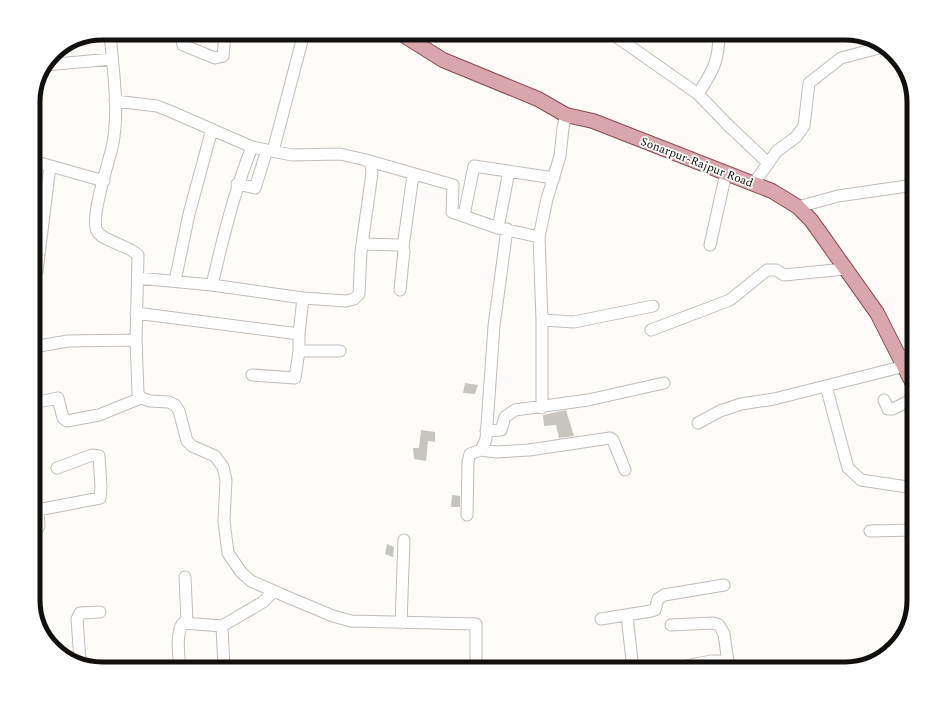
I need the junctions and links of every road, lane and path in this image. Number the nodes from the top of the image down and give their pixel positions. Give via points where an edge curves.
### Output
1 (111, 40) edge
2 (182, 40) edge
3 (224, 40) edge
4 (302, 40) edge
5 (411, 40) edge
6 (622, 40) edge
7 (719, 40) edge
8 (876, 49) edge
9 (112, 59) junction
10 (53, 64) edge
11 (698, 94) junction
12 (115, 101) junction
13 (566, 116) junction
14 (212, 129) junction
15 (252, 146) junction
16 (270, 150) junction
17 (366, 160) junction
18 (40, 163) edge
19 (768, 163) junction
20 (50, 166) junction
21 (509, 171) junction
22 (726, 173) junction
23 (414, 175) junction
24 (554, 178) junction
25 (104, 181) junction
26 (754, 183) junction
27 (237, 184) junction
28 (907, 186) edge
29 (798, 207) junction
30 (464, 215) junction
31 (503, 228) junction
32 (539, 237) junction
33 (362, 244) junction
34 (710, 245) dead end
35 (40, 247) edge
36 (403, 247) junction
37 (845, 269) junction
38 (138, 278) junction
39 (175, 281) junction
40 (212, 285) junction
41 (400, 290) dead end
42 (303, 298) junction
43 (653, 306) dead end
44 (136, 313) junction
45 (542, 320) junction
46 (651, 330) dead end
47 (299, 334) junction
48 (136, 340) junction
49 (40, 346) edge
50 (299, 351) junction
51 (340, 351) dead end
52 (907, 359) edge
53 (252, 375) dead end
54 (664, 383) dead end
55 (826, 386) junction
56 (141, 398) junction
57 (884, 400) dead end
58 (40, 402) edge
59 (907, 402) edge
60 (542, 408) junction
61 (698, 423) dead end
62 (486, 431) junction
63 (481, 450) junction
64 (56, 468) dead end
65 (624, 470) dead end
66 (907, 487) edge
67 (40, 510) edge
68 (467, 515) dead end
69 (907, 530) edge
70 (870, 531) dead end
71 (404, 540) dead end
72 (185, 577) dead end
73 (724, 585) dead end
74 (274, 591) junction
75 (100, 612) dead end
76 (627, 616) junction
77 (602, 619) dead end
78 (187, 622) junction
79 (402, 623) junction
80 (671, 625) dead end
81 (222, 626) junction
82 (80, 658) edge
83 (180, 662) edge
84 (224, 662) edge
85 (476, 662) edge
86 (632, 662) edge
87 (729, 662) edge

1 - 9 street
2 - 3 street via 183,45 215,58 223,56
4 - 16 street
5 - 13 main road, Sonarpur-Rajpur Road via 443,60 538,100
6 - 11 street
7 - 11 street via 714,68
8 - 19 street via 841,58 809,83 804,126
9 - 10 street
9 - 12 street
11 - 19 street
12 - 14 street via 157,106
12 - 25 street via 115,130
13 - 22 main road, Sonarpur-Rajpur Road via 593,121
13 - 24 street
14 - 15 street
14 - 39 street via 189,214
15 - 16 street
15 - 27 street
16 - 17 street via 292,155 340,154
16 - 27 street via 255,188
17 - 23 street
17 - 33 street via 371,164 372,173
18 - 20 street
19 - 26 street
20 - 25 street
20 - 35 street
21 - 24 street
21 - 30 street via 474,166
21 - 31 street
22 - 26 main road, Sonarpur-Rajpur Road
22 - 34 street
23 - 30 street via 452,185 452,212
23 - 36 street
24 - 32 street
25 - 38 street via 95,218 97,233 134,250 138,255
26 - 29 main road, Sonarpur-Rajpur Road
27 - 40 street
28 - 29 street via 838,196
29 - 37 main road, Sonarpur-Rajpur Road via 811,220
30 - 31 street
31 - 32 street
31 - 62 street
32 - 45 street
33 - 36 street
33 - 42 street via 359,294 354,299 346,301
36 - 41 street
37 - 46 street via 784,276 776,270 767,270 730,300
37 - 52 main road, Sonarpur-Rajpur Road via 862,289
38 - 39 street
38 - 44 street
39 - 40 street
40 - 42 street
42 - 47 street
43 - 45 street via 574,322
44 - 47 street
44 - 48 street
45 - 60 street
47 - 50 street
48 - 49 street via 68,341
48 - 56 street via 137,381
50 - 51 street
50 - 53 street via 295,378
52 - 55 street
54 - 60 street
55 - 61 street via 741,404 720,411
55 - 66 street via 848,468 861,480
56 - 58 street via 99,415 67,421 63,418 58,398
56 - 74 street via 175,405 187,441 192,446 215,456 223,467 226,480 224,521 228,553 234,564 251,581
57 - 59 street via 888,409
60 - 62 street via 515,410 505,416 501,430
62 - 63 street
63 - 65 street via 529,450 610,438 614,440
63 - 68 street via 470,454 468,462
64 - 67 street via 92,455 99,456 100,498
69 - 70 street
71 - 79 street
72 - 78 street
73 - 76 street via 664,595 658,599 655,610
74 - 79 street via 350,621
74 - 81 street via 263,602
75 - 82 street via 80,613 77,619
76 - 77 street
76 - 86 street
78 - 81 street
78 - 83 street via 180,627
79 - 85 street via 476,624
80 - 87 street via 719,625 724,634
81 - 84 street

